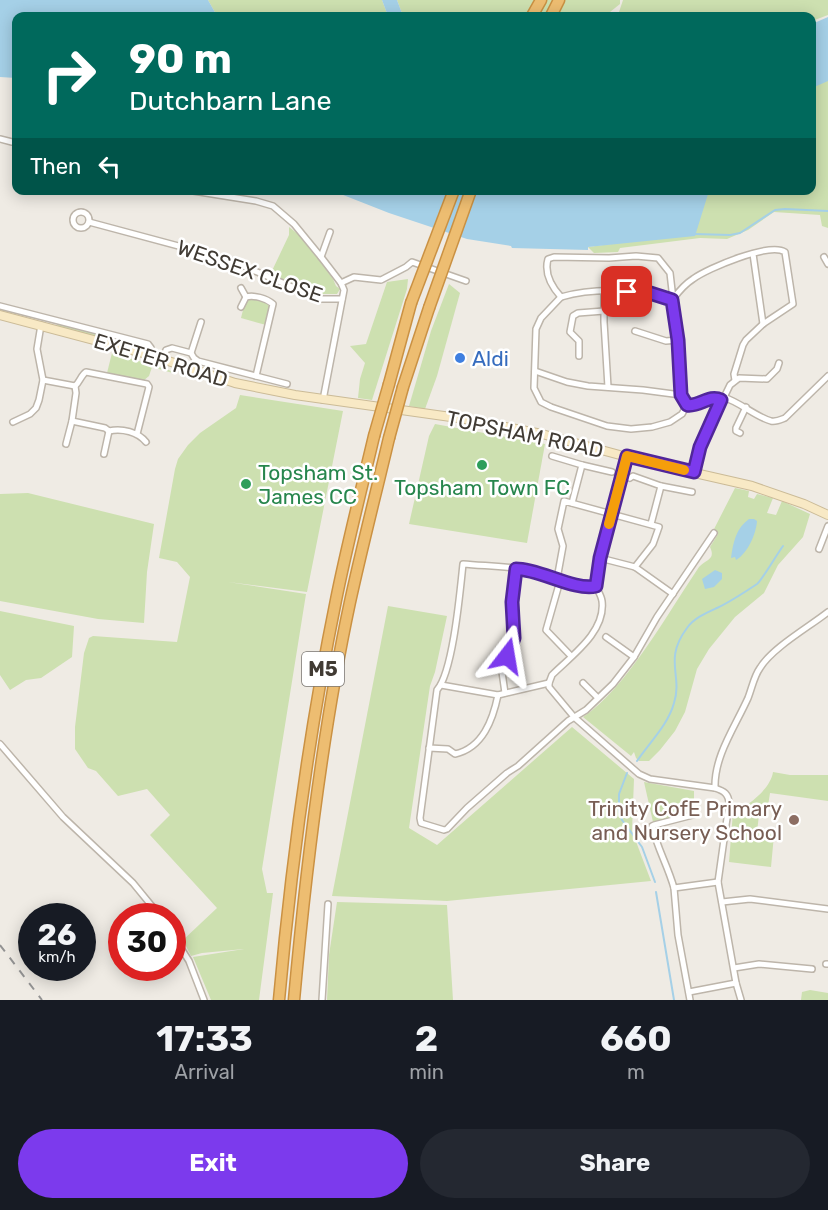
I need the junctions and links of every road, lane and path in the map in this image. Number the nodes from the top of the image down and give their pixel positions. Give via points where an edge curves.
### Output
1 (0, 139) edge
2 (12, 142) dead end
3 (218, 195) edge
4 (452, 195) edge
5 (469, 195) edge
6 (65, 216) dead end
7 (73, 219) junction
8 (89, 222) junction
9 (330, 232) dead end
10 (753, 254) junction
11 (321, 257) junction
12 (824, 257) dead end
13 (828, 264) edge
14 (466, 281) dead end
15 (341, 283) junction
16 (241, 288) dead end
17 (604, 291) junction
18 (246, 297) junction
19 (561, 297) junction
20 (342, 299) junction
21 (672, 300) junction
22 (0, 306) edge
23 (241, 308) dead end
24 (604, 311) junction
25 (0, 315) edge
26 (201, 322) dead end
27 (763, 324) junction
28 (41, 325) junction
29 (635, 331) dead end
30 (678, 340) junction
31 (191, 353) junction
32 (150, 355) junction
33 (579, 356) dead end
34 (163, 359) junction
35 (779, 363) dead end
36 (535, 371) junction
37 (256, 376) junction
38 (828, 376) edge
39 (43, 380) junction
40 (735, 380) junction
41 (286, 384) dead end
42 (75, 387) junction
43 (608, 387) junction
44 (681, 395) junction
45 (722, 398) junction
46 (323, 400) junction
47 (687, 405) junction
48 (746, 406) junction
49 (72, 421) junction
50 (13, 422) dead end
51 (109, 431) junction
52 (740, 433) dead end
53 (137, 434) junction
54 (146, 442) dead end
55 (66, 444) dead end
56 (104, 453) dead end
57 (552, 456) dead end
58 (627, 456) junction
59 (582, 465) junction
60 (612, 472) dead end
61 (694, 472) junction
62 (630, 478) dead end
63 (661, 486) junction
64 (692, 492) dead end
65 (572, 503) junction
66 (611, 513) junction
67 (828, 514) edge
68 (651, 524) junction
69 (828, 526) edge
70 (714, 533) dead end
71 (819, 549) dead end
72 (600, 558) junction
73 (635, 567) junction
74 (516, 569) junction
75 (559, 580) junction
76 (596, 586) junction
77 (673, 594) junction
78 (828, 612) edge
79 (606, 637) dead end
80 (571, 656) junction
81 (634, 657) junction
82 (549, 683) junction
83 (583, 683) dead end
84 (441, 685) junction
85 (505, 693) junction
86 (498, 694) junction
87 (598, 698) junction
88 (574, 717) junction
89 (0, 744) edge
90 (429, 748) junction
91 (715, 788) junction
92 (693, 815) dead end
93 (650, 819) dead end
94 (652, 826) junction
95 (718, 882) junction
96 (674, 888) junction
97 (722, 902) junction
98 (149, 903) edge
99 (328, 904) dead end
100 (828, 909) edge
101 (186, 956) edge
102 (734, 968) junction
103 (812, 969) dead end
104 (736, 983) junction
105 (689, 992) junction
106 (204, 1000) edge
107 (279, 1000) edge
108 (294, 1000) edge
109 (322, 1000) edge
110 (690, 1000) edge
111 (741, 1000) edge

1 - 2 street
3 - 11 street via 273,206
4 - 107 highway, M5, bridge via 411,303 374,436 336,599 308,752
5 - 108 highway, M5, bridge via 403,387 350,603 323,753
6 - 7 street, WESSEX CLOSE
7 - 8 street, WESSEX CLOSE via 83,213
7 - 8 street, WESSEX CLOSE via 78,228
8 - 20 street, WESSEX CLOSE via 227,259 320,299
9 - 11 street
10 - 21 street via 701,273
10 - 27 street
10 - 27 street via 780,249 785,252 793,302
11 - 15 street
12 - 13 street
14 - 15 street via 412,262 381,280 354,277
15 - 20 street
16 - 18 street
17 - 19 street via 581,291
17 - 21 street via 650,293
17 - 24 street
18 - 23 street
18 - 37 street via 273,304
19 - 21 street via 550,281 548,259 636,256 658,258 670,273
19 - 36 street via 536,329
20 - 46 street
21 - 30 street
22 - 32 street via 148,344
24 - 33 street via 573,316 570,332 579,341
24 - 43 street
25 - 28 street, EXETER ROAD
26 - 31 street
27 - 40 street via 743,345
28 - 32 street, EXETER ROAD
28 - 39 street via 37,349
29 - 30 street via 666,341
30 - 44 street
31 - 34 street via 170,348
31 - 37 street via 198,361
32 - 34 street, EXETER ROAD
34 - 46 street, EXETER ROAD via 235,383
35 - 40 street via 767,379
36 - 43 street via 567,382
36 - 47 street via 534,388 541,402 614,427 641,429 661,425 676,419
37 - 41 street
38 - 48 street via 781,420 768,420
39 - 42 street
39 - 50 street via 36,408
40 - 45 street
42 - 49 street
42 - 53 street via 86,372 147,384
43 - 44 street
44 - 47 street
45 - 47 street
45 - 48 street
45 - 61 street via 700,447
46 - 58 street, TOPSHAM ROAD via 505,426
48 - 52 street via 736,430
49 - 51 street
49 - 55 street
51 - 53 street
51 - 56 street
53 - 54 street
57 - 59 street
58 - 61 street, TOPSHAM ROAD
58 - 66 street
59 - 60 street
59 - 65 street
61 - 67 street, TOPSHAM ROAD via 765,490
62 - 63 street
63 - 64 street
63 - 68 street
65 - 66 street
65 - 75 street via 564,501 558,529 563,546
66 - 68 street
66 - 72 street
68 - 73 street via 659,527 657,538
69 - 71 street
70 - 77 street
72 - 73 street
72 - 76 street
73 - 77 street
74 - 75 street
74 - 84 street via 463,564 457,615
74 - 85 street via 512,602 514,638 502,672
75 - 76 street
75 - 80 street via 546,630
76 - 80 street via 602,602 599,620 592,634
77 - 81 street
78 - 91 street via 760,668 726,742 714,779
79 - 81 street
80 - 82 street
81 - 87 street
82 - 85 street
82 - 88 street
83 - 87 street
84 - 86 street
84 - 90 street
85 - 86 street
86 - 90 street via 494,716 468,749 455,754 448,749
87 - 88 street
88 - 90 street via 444,830 420,820
88 - 91 street via 639,774
89 - 98 street via 63,817
91 - 95 street via 724,791 729,801
92 - 94 street
93 - 94 street
94 - 96 street
95 - 96 street
95 - 97 street
96 - 105 street
97 - 100 street via 750,899
97 - 102 street
99 - 109 street
101 - 106 street
102 - 103 street via 759,964
102 - 104 street
104 - 105 street
104 - 111 street
105 - 110 street

